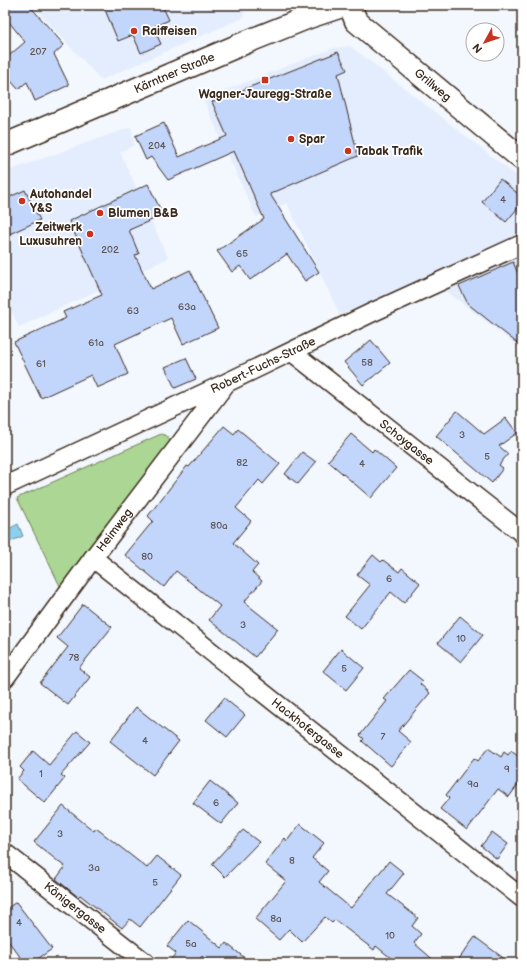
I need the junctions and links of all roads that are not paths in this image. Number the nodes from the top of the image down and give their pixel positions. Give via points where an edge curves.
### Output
1 (345, 5) edge
2 (350, 5) edge
3 (5, 145) edge
4 (522, 159) edge
5 (522, 244) edge
6 (292, 352) junction
7 (226, 384) junction
8 (5, 486) edge
9 (522, 533) edge
10 (93, 558) junction
11 (5, 678) edge
12 (5, 853) edge
13 (522, 898) edge
14 (146, 963) edge

1 - 3 main road, Kärntner Straße via 249,41
2 - 4 main road, Grillweg via 356,21
5 - 6 street, Robert-Fuchs-Straße via 370,313
6 - 7 street, Robert-Fuchs-Straße
6 - 9 street, Schoygasse
7 - 8 street, Robert-Fuchs-Straße
7 - 10 street, Heimweg
10 - 11 street, Heimweg
10 - 13 street, Hackhofergasse
12 - 14 street, Königergasse

